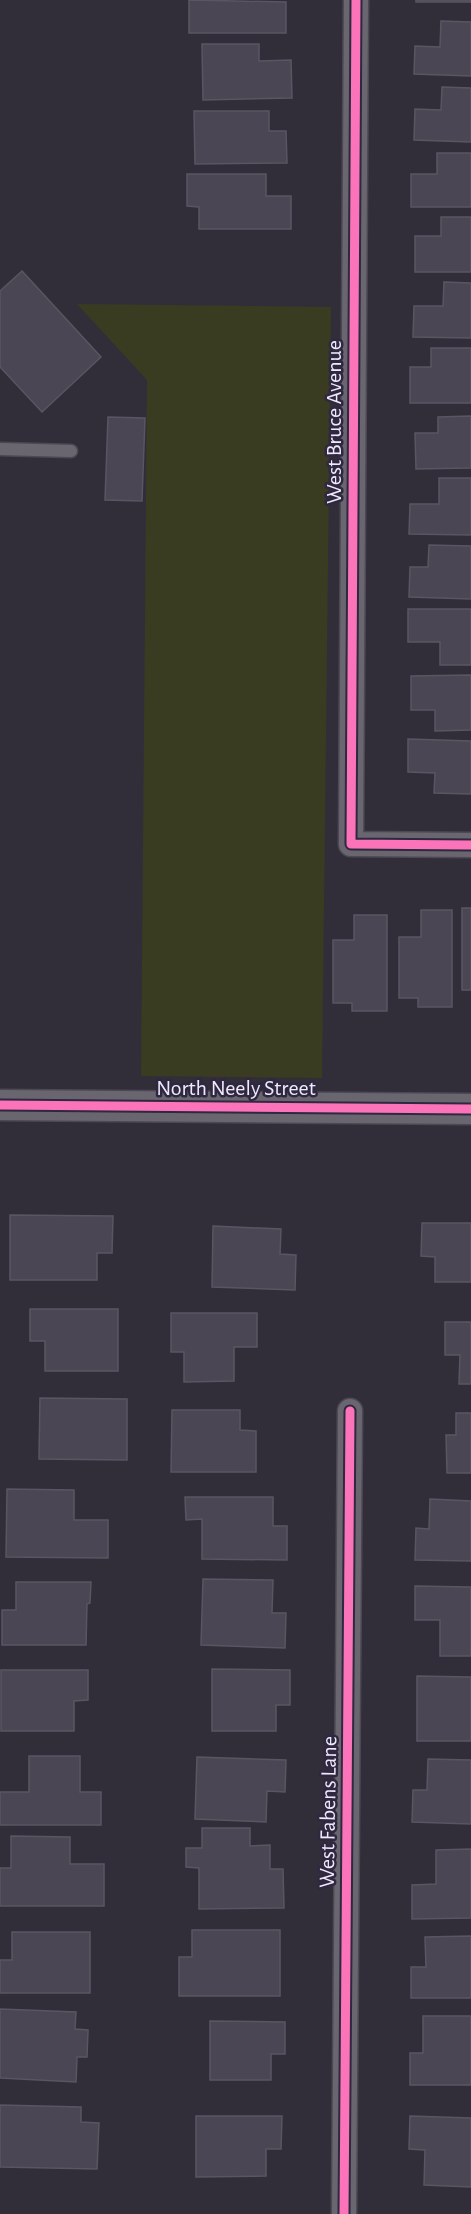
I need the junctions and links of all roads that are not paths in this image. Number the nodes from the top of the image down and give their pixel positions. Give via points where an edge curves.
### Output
1 (356, 0) edge
2 (0, 449) edge
3 (71, 451) dead end
4 (471, 845) edge
5 (0, 1105) edge
6 (471, 1109) edge
7 (350, 1411) dead end
8 (344, 2214) edge

1 - 4 street, West Bruce Avenue via 351,844
2 - 3 lane
5 - 6 street, North Neely Street
7 - 8 street, West Fabens Lane

